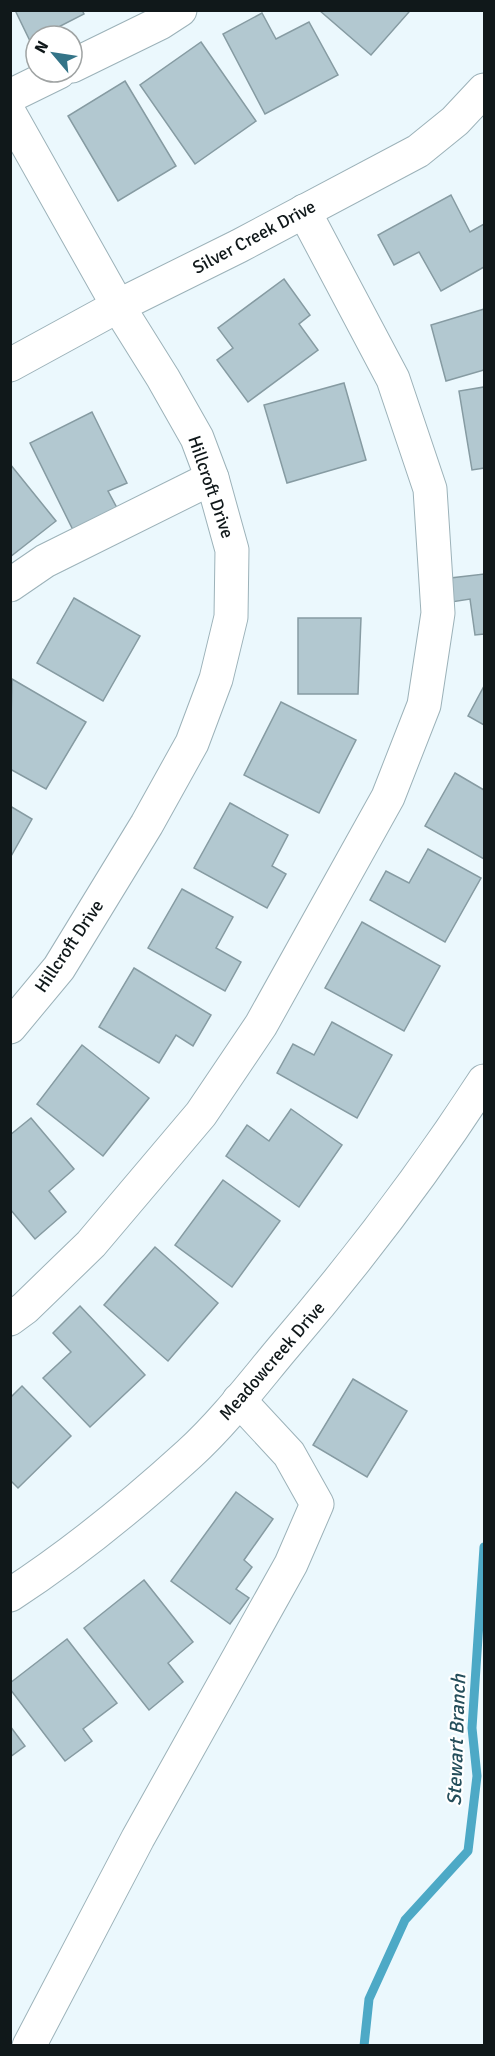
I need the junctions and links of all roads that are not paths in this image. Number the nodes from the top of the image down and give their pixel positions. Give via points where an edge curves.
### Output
1 (180, 10) edge
2 (84, 60) edge
3 (34, 84) edge
4 (484, 92) edge
5 (10, 96) edge
6 (10, 114) edge
7 (304, 211) junction
8 (118, 306) junction
9 (10, 365) edge
10 (212, 478) junction
11 (10, 585) edge
12 (10, 1027) edge
13 (484, 1081) edge
14 (10, 1319) edge
15 (239, 1400) junction
16 (10, 1595) edge
17 (29, 2046) edge

1 - 2 street
3 - 5 street
4 - 7 street, Silver Creek Drive via 418,151
6 - 8 street, Hillcroft Drive
7 - 8 street, Silver Creek Drive
7 - 14 street via 393,379 430,489 438,613 424,705 388,797 254,1035 201,1114 91,1244
8 - 9 street, Silver Creek Drive
8 - 10 street, Hillcroft Drive via 197,438
10 - 11 street via 45,561
10 - 12 street, Hillcroft Drive via 232,550 231,617 216,680 192,743 147,825 59,968
13 - 15 street, Meadowcreek Drive via 394,1212
15 - 16 street, Meadowcreek Drive via 190,1453 121,1512
15 - 17 street via 289,1454 317,1504 291,1564 138,1838

